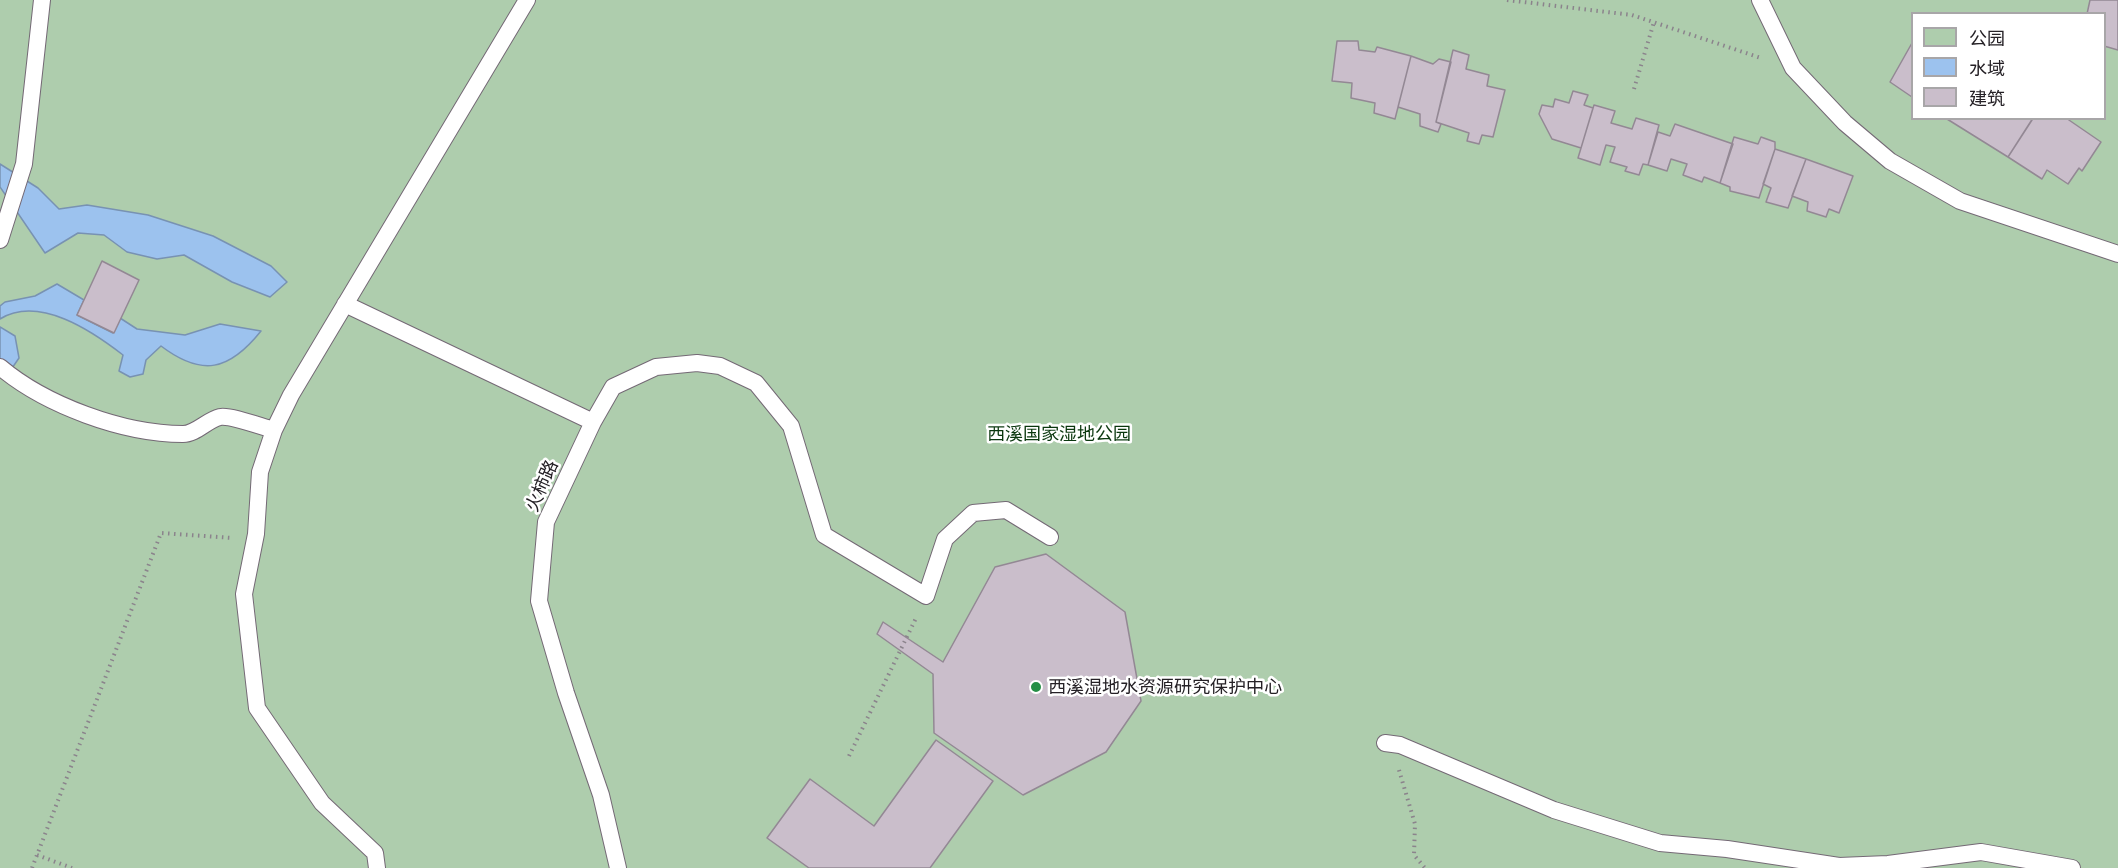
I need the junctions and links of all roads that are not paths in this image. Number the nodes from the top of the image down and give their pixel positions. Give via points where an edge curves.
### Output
1 (42, 0) edge
2 (527, 0) edge
3 (1760, 0) edge
4 (6, 203) edge
5 (1, 239) edge
6 (2118, 254) edge
7 (345, 304) junction
8 (0, 367) edge
9 (593, 422) junction
10 (274, 430) junction
11 (1050, 537) dead end
12 (1385, 743) road end
13 (377, 868) edge
14 (618, 868) edge
15 (2072, 868) edge

1 - 4 lane via 24,164
2 - 7 lane
3 - 6 lane via 1793,68 1845,123 1890,161 1960,201
4 - 5 lane
7 - 9 lane
7 - 10 lane
8 - 10 lane via 17,382 79,412 148,432 186,434 221,417
9 - 11 lane, 火柿路 via 614,387 656,367 697,363 720,366 756,383 791,426 824,535 926,596 945,539 973,513 1006,510
9 - 14 lane, 火柿路 via 546,522 539,601 601,795
10 - 13 lane via 260,472 244,594 257,708 322,803 375,853
12 - 15 lane via 1554,810 1660,843 1839,867 1981,852

